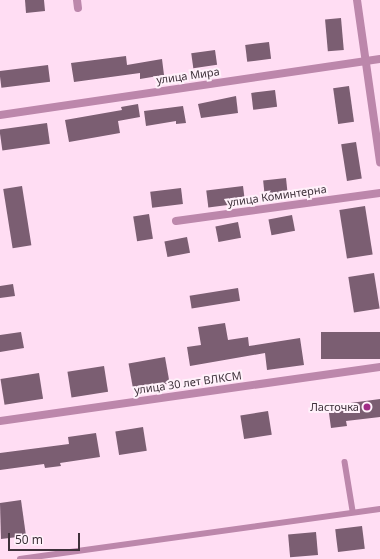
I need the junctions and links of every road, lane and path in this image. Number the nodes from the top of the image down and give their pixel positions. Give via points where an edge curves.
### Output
1 (357, 0) edge
2 (380, 59) edge
3 (366, 61) junction
4 (0, 115) edge
5 (380, 162) edge
6 (380, 193) edge
7 (176, 221) dead end
8 (380, 367) edge
9 (0, 421) edge
10 (345, 462) dead end
11 (380, 509) edge
12 (353, 511) junction
13 (20, 559) edge

1 - 3 street
2 - 3 street, улица Мира
3 - 4 street, улица Мира
3 - 5 street
6 - 7 street, улица Коминтерна
8 - 9 street, улица 30 лет ВЛКСМ
10 - 12 lane
11 - 12 lane
12 - 13 lane

